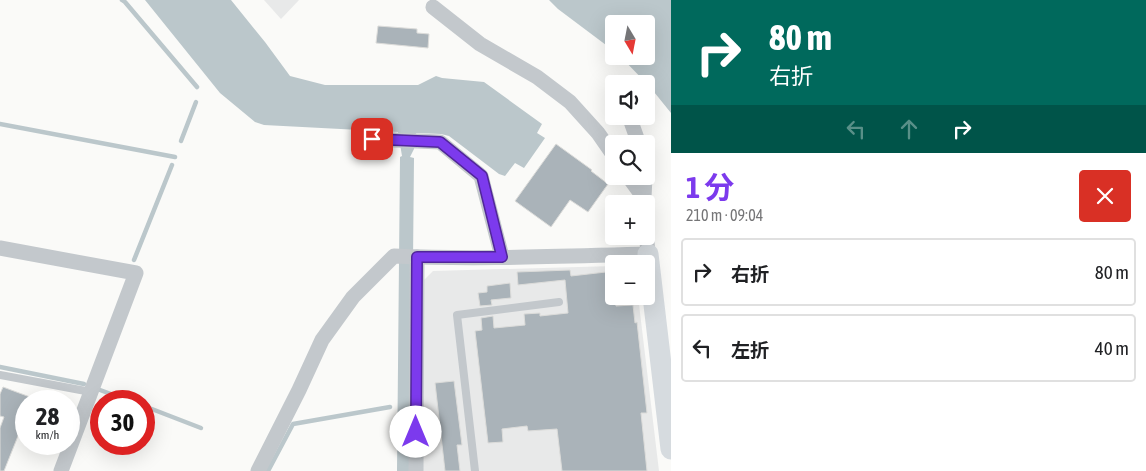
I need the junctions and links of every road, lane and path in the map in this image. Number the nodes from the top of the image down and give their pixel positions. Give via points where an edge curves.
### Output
1 (434, 7) dead end
2 (372, 139) dead end
3 (605, 143) edge
4 (647, 245) edge
5 (0, 248) edge
6 (648, 254) junction
7 (415, 257) junction
8 (502, 257) junction
9 (559, 302) dead end
10 (0, 375) edge
11 (92, 390) edge
12 (90, 392) edge
13 (90, 395) edge
14 (671, 449) edge
15 (61, 471) edge
16 (258, 471) edge
17 (416, 471) edge
18 (475, 471) edge

1 - 3 street via 480,44 570,102
2 - 8 street via 440,142 482,176
4 - 6 street
5 - 11 street via 136,273
6 - 8 street
6 - 14 street
7 - 8 street
7 - 16 street via 394,256 352,297 322,340
7 - 17 street
9 - 18 lane via 457,315
10 - 12 lane
13 - 15 street

